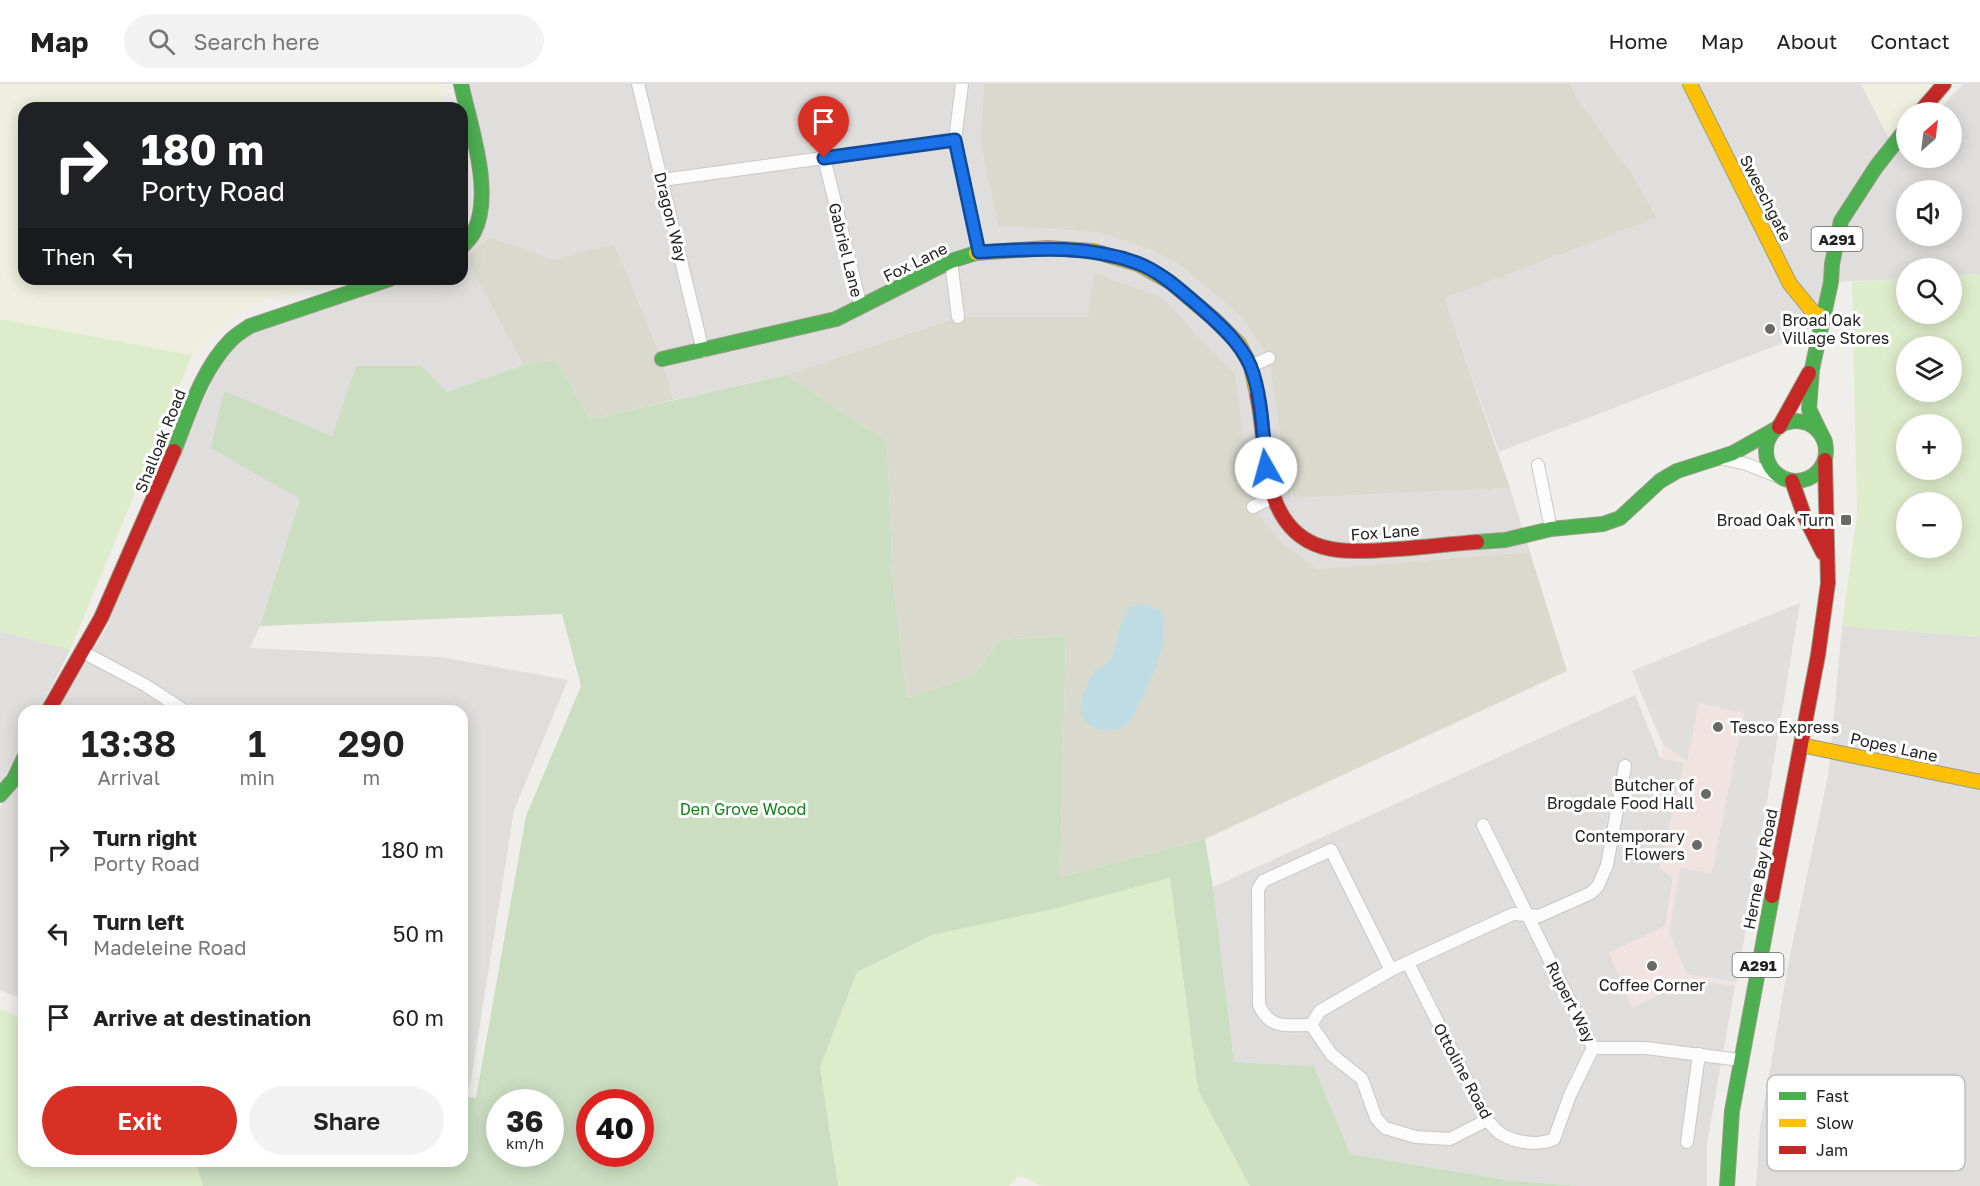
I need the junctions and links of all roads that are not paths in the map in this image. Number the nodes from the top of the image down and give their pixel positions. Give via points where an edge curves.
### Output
1 (461, 84) edge
2 (638, 84) edge
3 (962, 84) edge
4 (1690, 84) edge
5 (1944, 84) edge
6 (465, 102) edge
7 (1929, 102) edge
8 (468, 116) edge
9 (955, 140) junction
10 (1896, 142) edge
11 (824, 158) junction
12 (662, 180) junction
13 (468, 241) edge
14 (979, 252) junction
15 (951, 261) junction
16 (372, 285) edge
17 (861, 307) junction
18 (958, 316) dead end
19 (1823, 317) junction
20 (704, 351) junction
21 (1269, 358) dead end
22 (662, 359) dead end
23 (1251, 366) junction
24 (1812, 369) junction
25 (1776, 428) junction
26 (1825, 442) junction
27 (1283, 457) dead end
28 (1718, 458) junction
29 (1825, 459) junction
30 (1538, 465) dead end
31 (1266, 468) junction
32 (1790, 481) junction
33 (1274, 497) junction
34 (1253, 507) dead end
35 (1551, 529) junction
36 (1826, 558) junction
37 (81, 651) junction
38 (51, 705) edge
39 (176, 705) edge
40 (1801, 745) junction
41 (1625, 766) dead end
42 (18, 771) edge
43 (1980, 782) edge
44 (0, 795) edge
45 (1483, 825) dead end
46 (1527, 915) junction
47 (1408, 963) junction
48 (1391, 970) junction
49 (1311, 1025) junction
50 (1593, 1048) junction
51 (1699, 1054) junction
52 (1740, 1060) junction
53 (1487, 1120) junction
54 (1687, 1142) dead end
55 (1726, 1186) edge

1 - 6 street
2 - 12 street, Dragon Way
3 - 9 street
4 - 19 street, Sweechgate via 1791,284 1813,312
5 - 7 street
8 - 13 street via 483,184 481,219
9 - 11 street
9 - 14 street
10 - 19 street, A291 via 1841,221
11 - 12 street
11 - 17 street, Gabriel Lane
12 - 20 street, Dragon Way
14 - 15 street, Fox Lane
14 - 23 street, Fox Lane via 1047,248 1093,251 1138,264 1170,282 1214,320 1239,344
15 - 17 street, Fox Lane
15 - 18 street
16 - 37 street, Shalloak Road via 250,326 232,339 200,388 126,565
17 - 20 street, Fox Lane via 836,319
19 - 24 street, A291
20 - 22 street, Fox Lane
21 - 23 street
23 - 31 street, Fox Lane
24 - 25 street, A291
24 - 26 street, A291 via 1809,409
25 - 26 street via 1796,421 1805,423 1814,427
25 - 28 street, Fox Lane via 1746,447
25 - 32 street via 1768,439 1766,456 1773,471
26 - 29 street
27 - 31 street
28 - 32 street
28 - 35 street, Fox Lane via 1677,471 1660,481 1620,518 1603,524
29 - 32 street via 1809,478
29 - 36 street, Herne Bay Road / A291
30 - 35 street
31 - 33 street, Fox Lane
32 - 36 street, Herne Bay Road / A291
33 - 34 street
33 - 35 street, Fox Lane via 1288,524 1304,539 1330,550 1358,552 1504,540
36 - 40 street, Herne Bay Road / A291 via 1828,583
37 - 38 street, Shalloak Road
37 - 39 street
40 - 43 street, Popes Lane
40 - 52 street, Herne Bay Road / A291
41 - 46 street via 1607,865 1598,886 1539,916
42 - 44 street
45 - 46 street, Rupert Way
46 - 47 street via 1513,914
46 - 50 street, Rupert Way
47 - 48 street
47 - 53 street, Ottoline Road
48 - 49 street via 1320,1011
48 - 49 street via 1330,850 1263,881 1258,889 1259,1005 1265,1018 1279,1025
49 - 53 street via 1332,1055 1362,1079 1376,1118 1385,1128 1416,1137 1450,1139
50 - 51 street, Rupert Way
50 - 53 street, Ottoline Road via 1554,1139 1542,1144 1522,1141 1501,1134
51 - 52 street, Rupert Way
51 - 54 street
52 - 55 street, Herne Bay Road / A291

